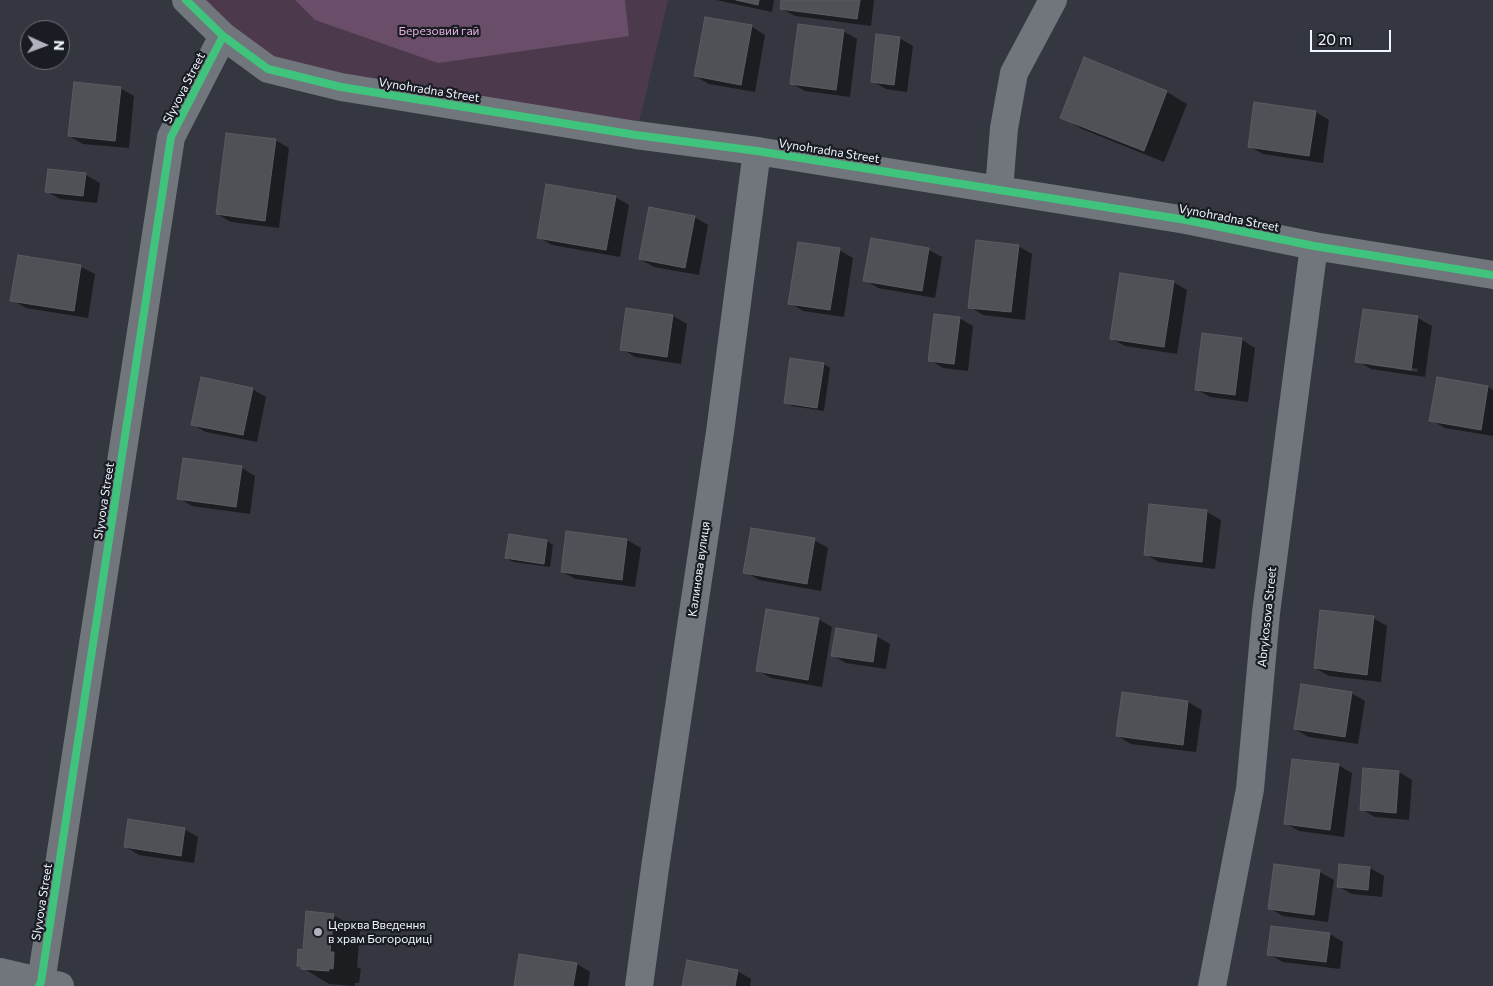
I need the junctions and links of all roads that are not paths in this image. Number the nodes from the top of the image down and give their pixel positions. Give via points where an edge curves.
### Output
1 (186, 0) edge
2 (1053, 0) edge
3 (224, 36) junction
4 (757, 151) junction
5 (999, 190) junction
6 (1314, 246) junction
7 (1493, 275) edge
8 (0, 972) edge
9 (47, 985) edge
10 (639, 986) edge
11 (1212, 986) edge

1 - 3 street, Vynohradna Street
2 - 5 street via 1014,74 1004,128
3 - 4 street, Vynohradna Street via 268,69 341,87
3 - 9 street, Slyvova Street via 171,137
4 - 5 street, Vynohradna Street
4 - 10 street, Калинова вулиця via 720,432
5 - 6 street, Vynohradna Street via 1186,220
6 - 7 street, Vynohradna Street
6 - 11 street, Abrykosova Street via 1266,614 1250,789
8 - 9 street

